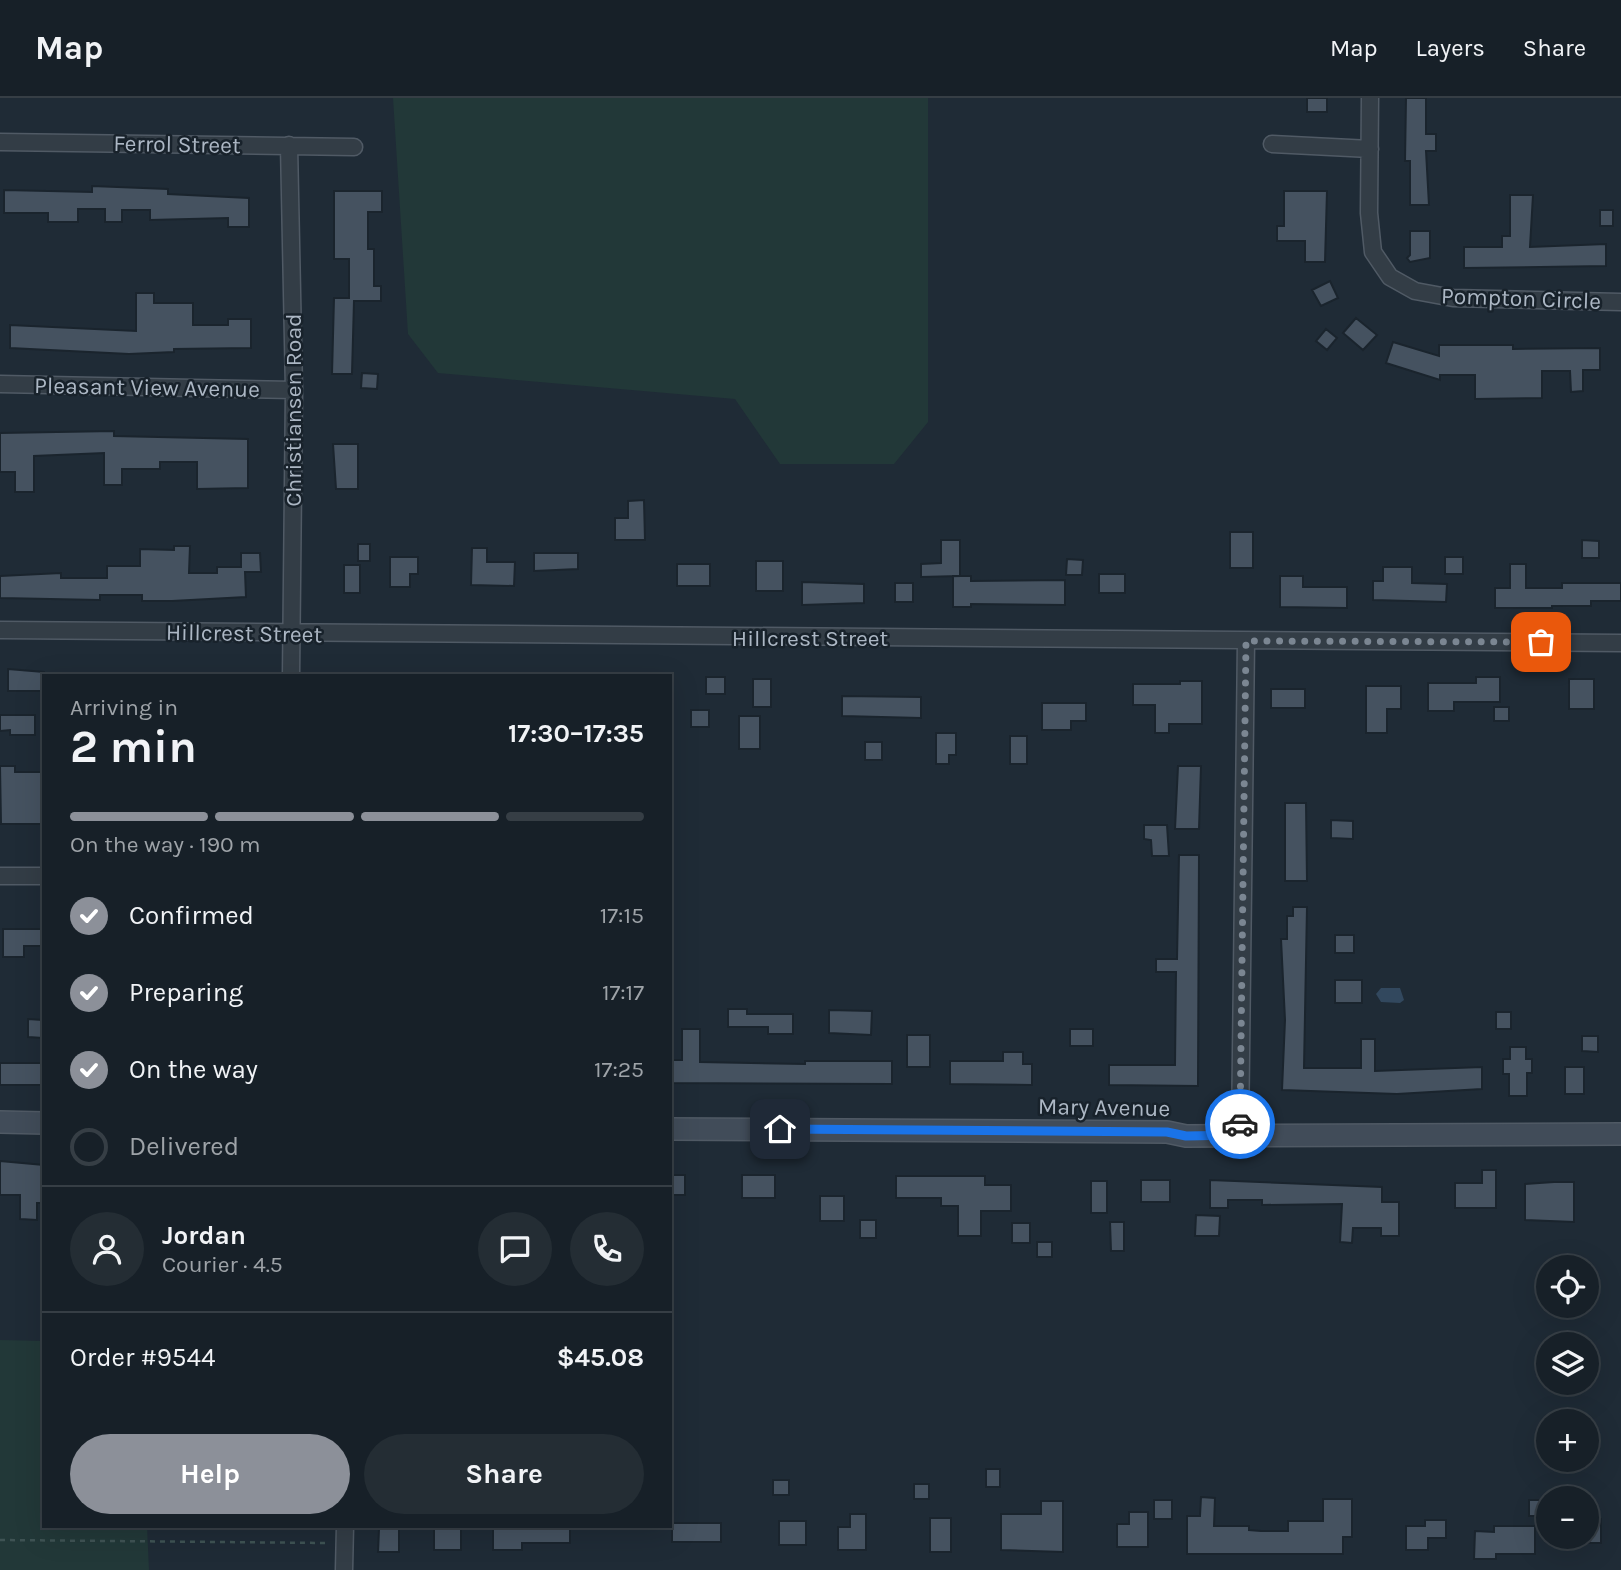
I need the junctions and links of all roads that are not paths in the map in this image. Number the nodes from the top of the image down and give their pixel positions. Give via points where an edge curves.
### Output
1 (1370, 98) edge
2 (0, 142) edge
3 (1272, 144) dead end
4 (289, 145) junction
5 (354, 147) dead end
6 (1370, 149) junction
7 (1621, 302) edge
8 (0, 384) edge
9 (294, 390) junction
10 (0, 630) edge
11 (292, 634) junction
12 (1246, 641) junction
13 (1621, 643) edge
14 (290, 674) edge
15 (0, 876) edge
16 (42, 876) edge
17 (0, 1122) edge
18 (42, 1123) edge
19 (672, 1129) edge
20 (1621, 1134) edge
21 (1240, 1135) junction
22 (345, 1528) edge
23 (344, 1570) edge

1 - 6 street, Pompton Circle
2 - 4 street, Ferrol Street
3 - 6 street
4 - 5 street, Ferrol Street
4 - 9 street, Christiansen Road
6 - 7 street, Pompton Circle via 1373,252 1390,277 1415,291 1453,298
8 - 9 street, Pleasant View Avenue
9 - 11 street, Christiansen Road
10 - 11 street, Hillcrest Street
11 - 12 street, Hillcrest Street
11 - 14 street, Christiansen Road
12 - 13 street, Hillcrest Street
12 - 21 street
15 - 16 street
17 - 18 street
19 - 21 street, Mary Avenue
20 - 21 street, Mary Avenue
22 - 23 street

